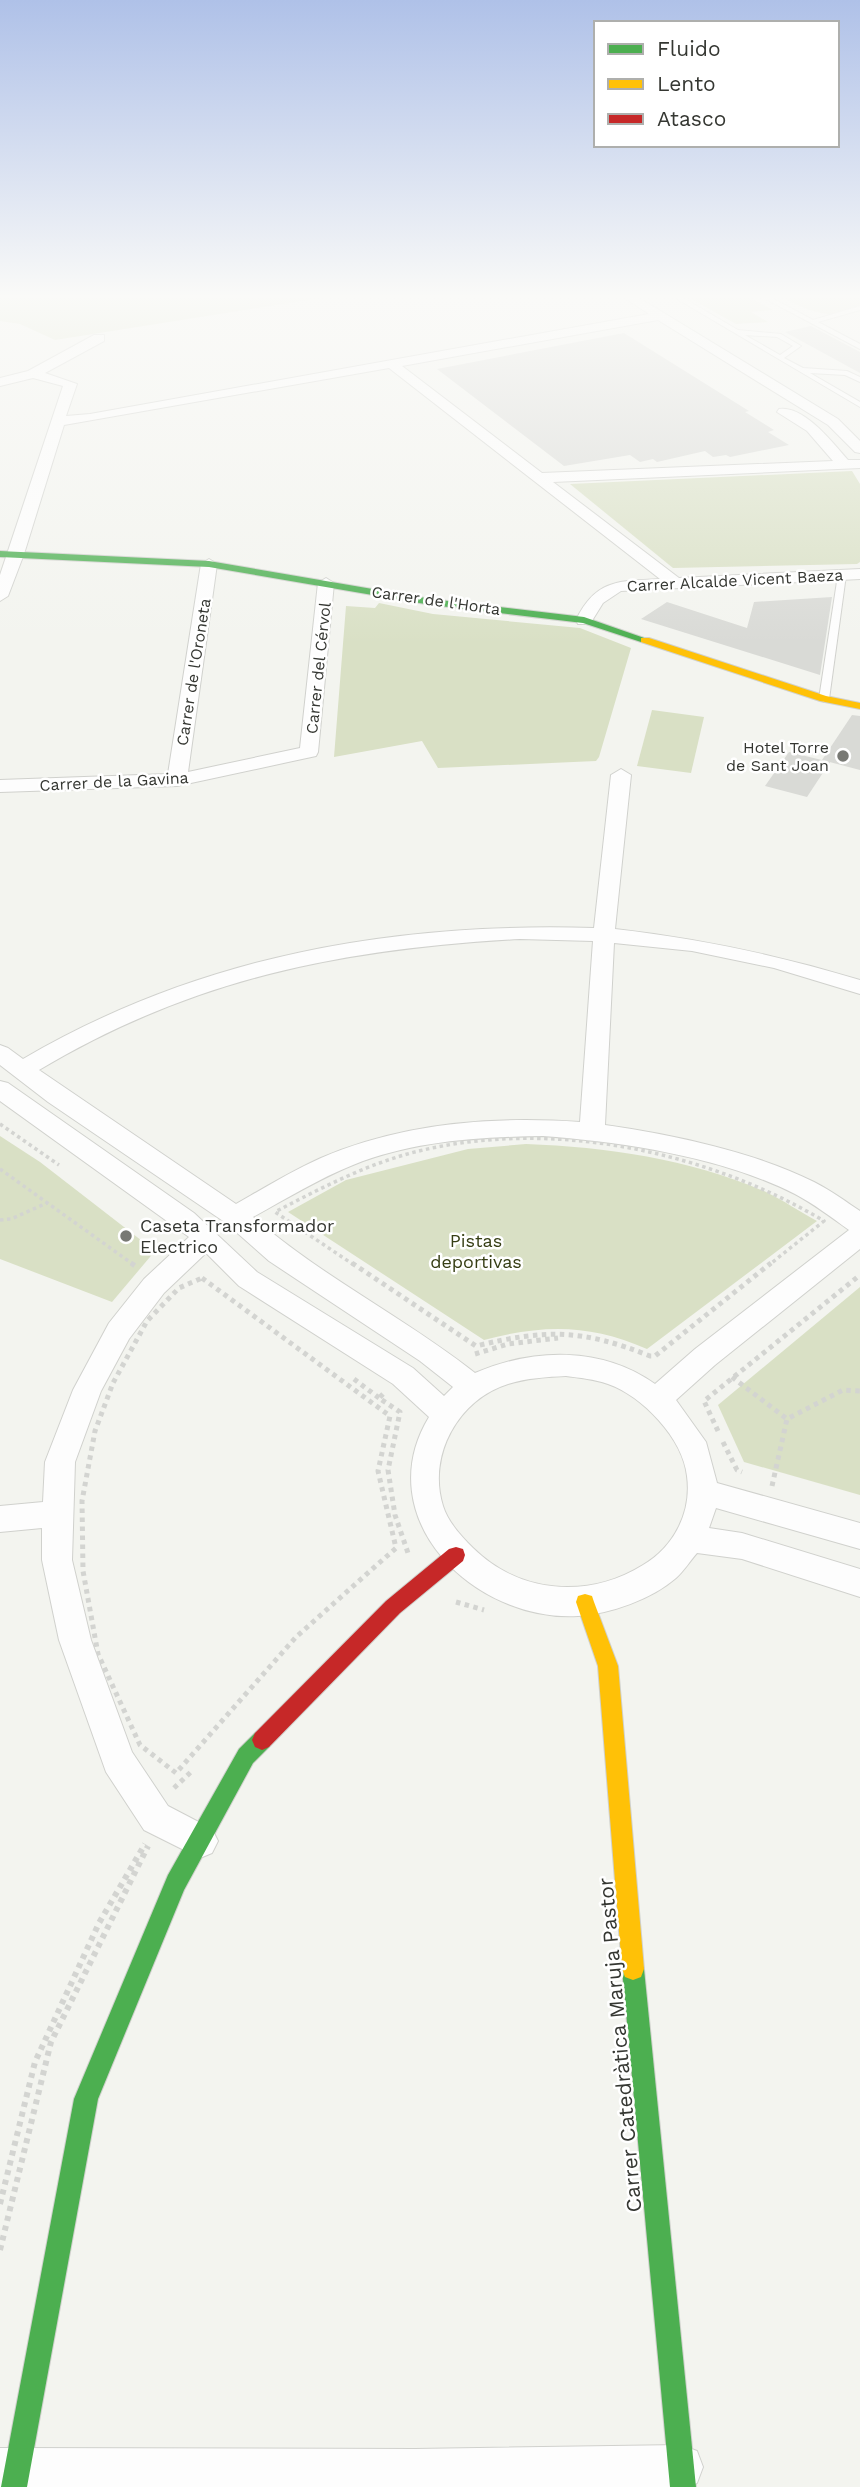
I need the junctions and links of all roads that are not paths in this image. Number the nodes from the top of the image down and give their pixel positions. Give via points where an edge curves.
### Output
1 (62, 412) edge
2 (122, 412) edge
3 (452, 412) edge
4 (785, 412) edge
5 (817, 412) edge
6 (60, 421) junction
7 (860, 449) edge
8 (852, 465) edge
9 (536, 478) junction
10 (8, 554) edge
11 (634, 554) junction
12 (209, 564) junction
13 (860, 574) edge
14 (842, 575) junction
15 (673, 581) junction
16 (326, 583) junction
17 (617, 586) junction
18 (0, 596) edge
19 (584, 620) junction
20 (824, 699) junction
21 (860, 706) edge
22 (309, 752) joint
23 (621, 775) dead end
24 (177, 780) junction
25 (0, 786) edge
26 (604, 934) junction
27 (860, 987) edge
28 (0, 1053) edge
29 (23, 1069) junction
30 (0, 1089) edge
31 (592, 1130) junction
32 (235, 1216) junction
33 (860, 1224) edge
34 (860, 1235) edge
35 (206, 1237) junction
36 (474, 1388) junction
37 (657, 1399) junction
38 (445, 1414) junction
39 (705, 1492) junction
40 (57, 1513) junction
41 (0, 1519) edge
42 (860, 1536) edge
43 (692, 1539) junction
44 (456, 1555) junction
45 (860, 1583) edge
46 (585, 1602) junction
47 (200, 1841) junction
48 (10, 2475) edge
49 (682, 2477) edge

1 - 6 street
2 - 6 street
3 - 9 street
4 - 8 street via 812,428
5 - 7 street
6 - 10 street via 18,542
8 - 9 street
9 - 11 street
10 - 12 street, Carrer de l'Horta
10 - 18 street
11 - 15 street
11 - 17 street via 630,574
12 - 16 street, Carrer de l'Horta
12 - 24 street, Carrer de l'Oroneta
13 - 14 street, Carrer Alcalde Vicent Baeza
14 - 15 street, Carrer Alcalde Vicent Baeza
14 - 20 lane
15 - 17 street, Carrer Alcalde Vicent Baeza
16 - 19 street, Carrer de l'Horta
16 - 22 street, Carrer del Cérvol
17 - 19 street, Carrer Alcalde Vicent Baeza via 590,605
19 - 20 street, Carrer de l'Horta
20 - 21 street, Carrer de l'Horta
22 - 24 street, Carrer de la Gavina
23 - 26 street
24 - 25 street, Carrer de la Gavina
26 - 27 street via 728,952
26 - 29 street via 444,935 296,958 179,993 85,1034
26 - 31 street
28 - 29 street
29 - 32 street
30 - 35 street
31 - 32 street via 485,1128 417,1137 347,1158
31 - 33 street via 685,1148 772,1174 807,1189
32 - 36 street via 278,1254 430,1353
34 - 37 street
35 - 38 street via 248,1279 404,1376
35 - 40 street via 154,1286 119,1331 87,1390 60,1462
36 - 37 street via 533,1366 566,1365 630,1381
36 - 38 street
37 - 39 street via 693,1441
38 - 44 street via 427,1447 422,1484 432,1522
39 - 42 street
39 - 43 street
40 - 41 street
40 - 47 street via 58,1560 75,1640 118,1760 156,1818
43 - 45 street via 741,1546
43 - 46 street via 674,1562 649,1582
44 - 46 street via 493,1583 538,1599
44 - 47 street via 393,1607 246,1756
46 - 49 street, Carrer Catedràtica Maruja Pastor via 608,1666
47 - 48 street via 176,1883 86,2099
48 - 49 street via 415,2471

